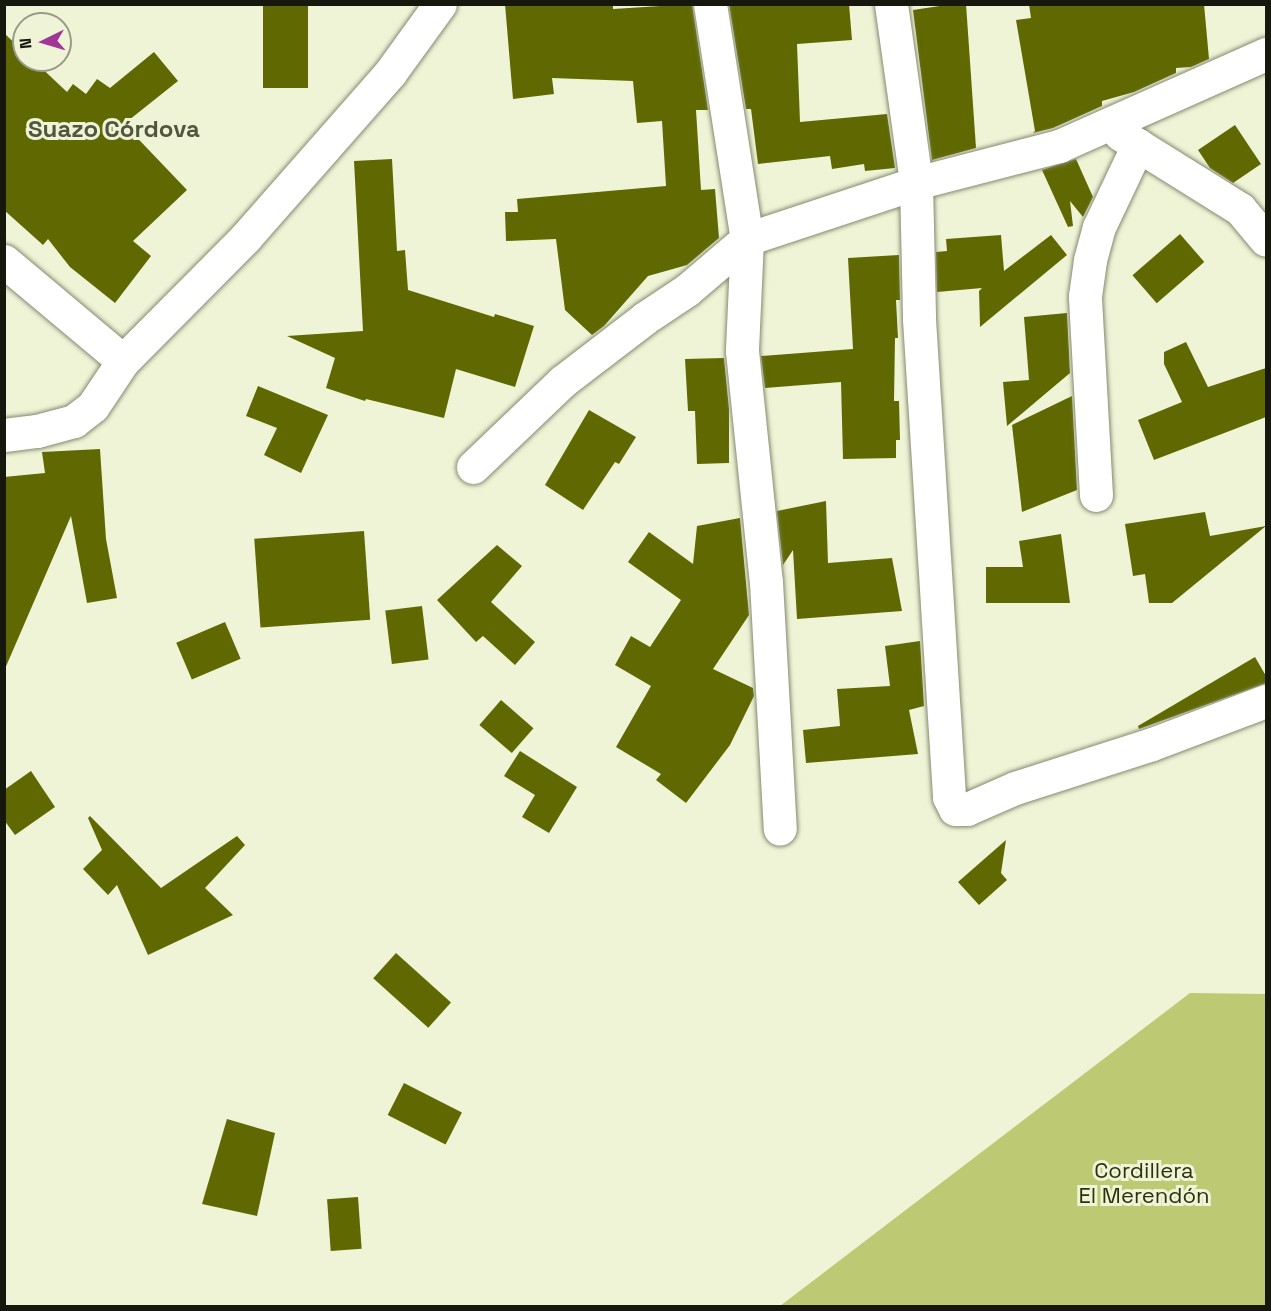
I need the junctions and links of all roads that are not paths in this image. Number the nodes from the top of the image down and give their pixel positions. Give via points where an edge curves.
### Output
1 (440, 4) edge
2 (710, 4) edge
3 (891, 4) edge
4 (1266, 54) edge
5 (1106, 125) junction
6 (1138, 145) junction
7 (916, 183) junction
8 (747, 239) junction
9 (1266, 240) edge
10 (4, 261) edge
11 (123, 361) junction
12 (4, 435) edge
13 (473, 466) dead end
14 (1095, 495) dead end
15 (1266, 701) edge
16 (780, 829) dead end

1 - 11 street via 390,73 246,237
2 - 8 street
3 - 7 street
4 - 5 street
5 - 6 street
5 - 7 street via 1059,146
6 - 9 street via 1240,209
6 - 14 street via 1099,227 1090,260 1086,296
7 - 8 street
7 - 15 street via 919,319 949,796 955,809 967,809 1016,788 1195,729
8 - 13 street via 687,290 563,381
8 - 16 street via 742,351 766,582
10 - 11 street
11 - 12 street via 93,406 74,421

